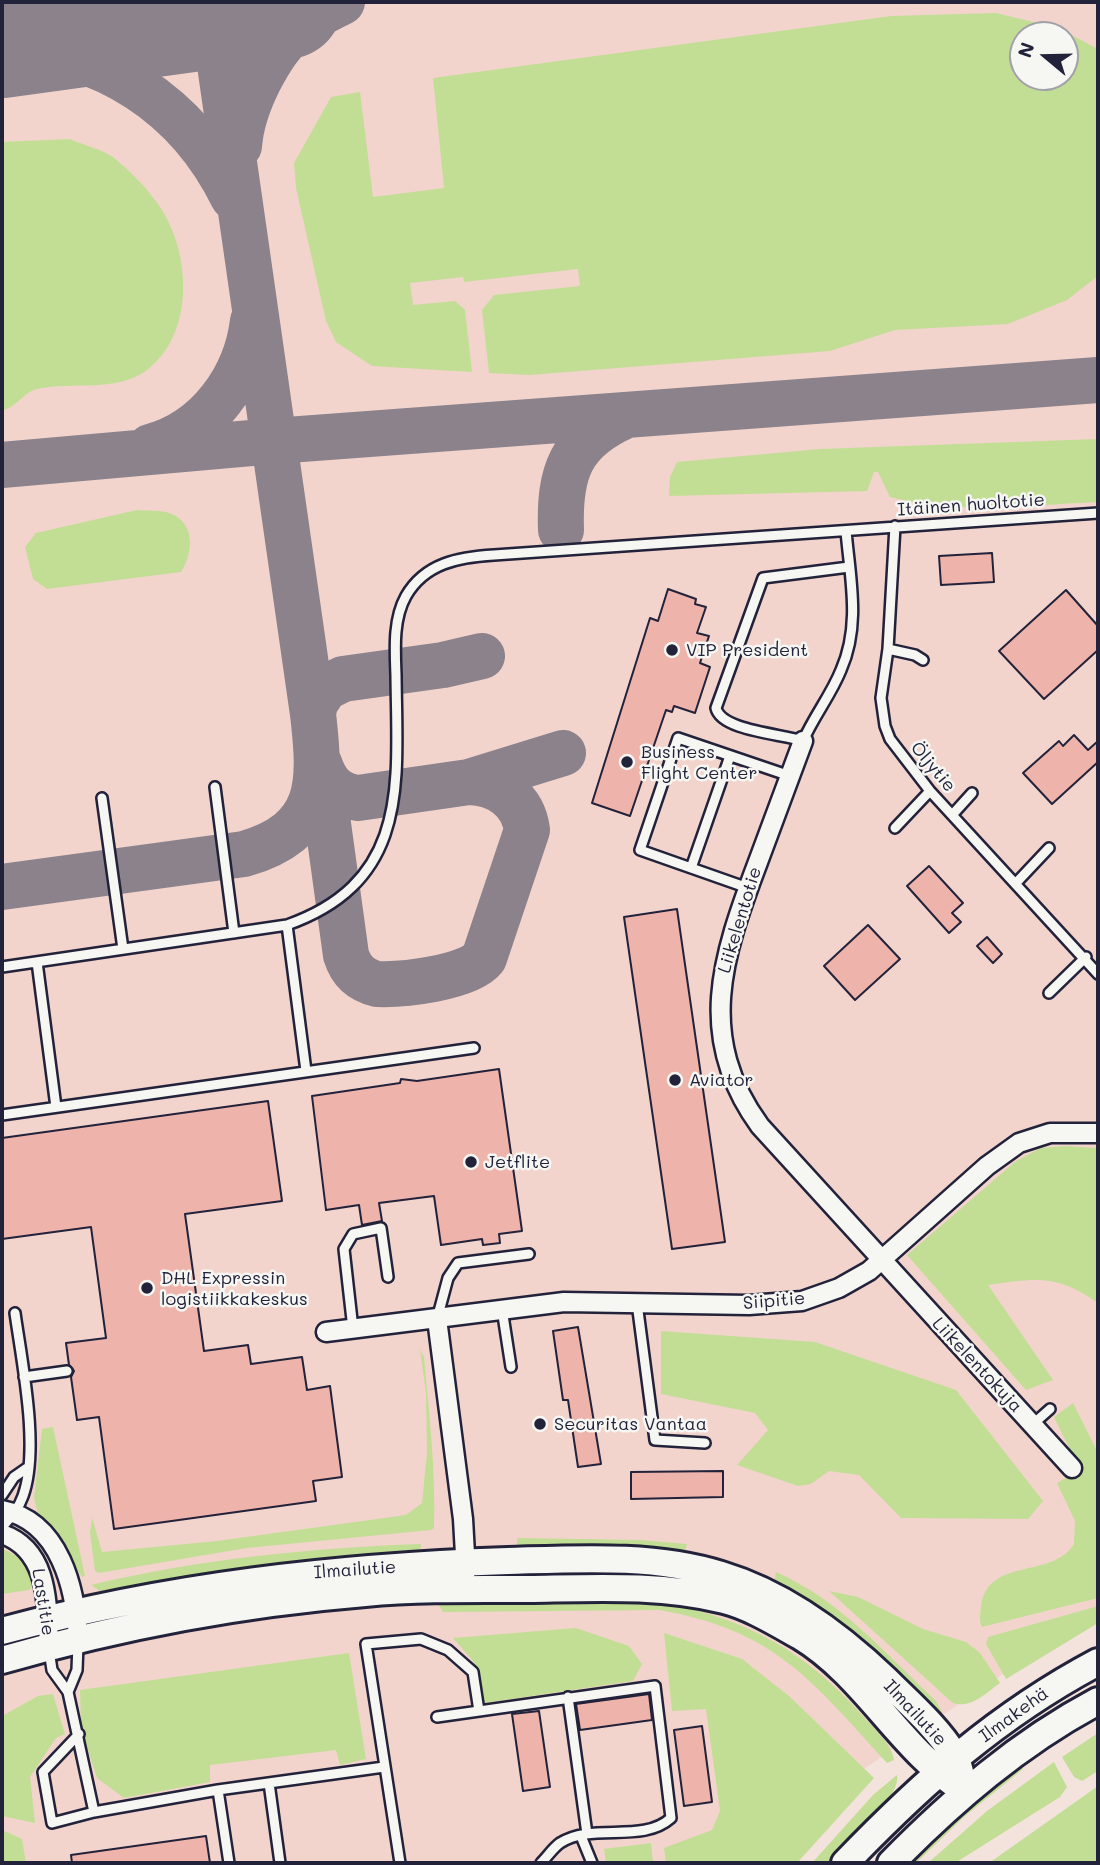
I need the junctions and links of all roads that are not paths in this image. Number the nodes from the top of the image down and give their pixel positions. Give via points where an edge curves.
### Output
1 (1098, 513) edge
2 (895, 526) junction
3 (846, 531) junction
4 (849, 567) junction
5 (888, 649) junction
6 (923, 660) dead end
7 (803, 741) junction
8 (730, 756) junction
9 (790, 775) junction
10 (215, 787) dead end
11 (930, 791) junction
12 (972, 793) dead end
13 (102, 797) dead end
14 (953, 814) junction
15 (895, 828) dead end
16 (1049, 848) dead end
17 (691, 868) junction
18 (1016, 883) junction
19 (748, 888) junction
20 (287, 925) junction
21 (234, 933) junction
22 (123, 949) junction
23 (1086, 957) junction
24 (37, 962) junction
25 (2, 967) edge
26 (1098, 974) edge
27 (1049, 993) dead end
28 (474, 1048) dead end
29 (306, 1071) junction
30 (56, 1107) junction
31 (2, 1115) edge
32 (1098, 1133) edge
33 (529, 1254) dead end
34 (881, 1262) junction
35 (388, 1278) dead end
36 (637, 1303) junction
37 (502, 1309) junction
38 (15, 1313) dead end
39 (437, 1319) junction
40 (353, 1329) junction
41 (326, 1332) dead end
42 (511, 1367) dead end
43 (67, 1371) dead end
44 (24, 1377) junction
45 (1050, 1409) dead end
46 (1032, 1425) junction
47 (705, 1443) dead end
48 (27, 1468) junction
49 (1072, 1468) dead end
50 (2, 1495) edge
51 (8, 1511) edge
52 (2, 1527) edge
53 (2, 1534) edge
54 (466, 1563) junction
55 (466, 1589) junction
56 (77, 1612) junction
57 (48, 1618) junction
58 (2, 1631) edge
59 (78, 1640) junction
60 (49, 1646) junction
61 (2, 1660) edge
62 (1098, 1662) edge
63 (68, 1692) junction
64 (568, 1698) junction
65 (1098, 1701) edge
66 (479, 1711) junction
67 (437, 1717) dead end
68 (79, 1734) junction
69 (945, 1765) junction
70 (384, 1767) junction
71 (269, 1783) junction
72 (218, 1790) junction
73 (965, 1791) junction
74 (94, 1812) junction
75 (584, 1835) junction
76 (229, 1863) edge
77 (280, 1863) edge
78 (400, 1863) edge
79 (541, 1863) edge
80 (592, 1863) edge
81 (845, 1863) edge
82 (891, 1863) edge

1 - 2 lane, Itäinen huoltotie
2 - 3 lane, Itäinen huoltotie
2 - 5 lane, Öljytie
3 - 4 lane
3 - 20 lane, Itäinen huoltotie via 466,557 432,569 406,595 399,611 397,785 382,846 338,898
4 - 7 lane via 853,612 848,650
4 - 7 lane via 763,578 716,708 724,720
5 - 6 lane
5 - 11 lane, Öljytie via 881,698 885,726 898,752
7 - 9 street, Liikelentotie
8 - 9 lane
8 - 17 lane
8 - 17 lane via 678,738 640,850
9 - 19 street, Liikelentotie
10 - 21 lane
11 - 14 lane, Öljytie
11 - 15 lane
12 - 14 lane
13 - 22 lane
14 - 18 lane, Öljytie
16 - 18 lane
17 - 19 lane
18 - 23 lane, Öljytie
19 - 34 street, Liikelentotie via 719,989 721,1034 731,1076 760,1126
20 - 21 lane, Itäinen huoltotie
20 - 29 lane
21 - 22 lane, Itäinen huoltotie
22 - 24 lane, Itäinen huoltotie
23 - 26 lane, Öljytie
23 - 27 lane
24 - 25 lane, Itäinen huoltotie
24 - 30 lane
28 - 29 lane
29 - 30 lane
30 - 31 lane
32 - 34 street, Siipitie via 1050,1133 1019,1143
33 - 39 lane via 458,1263 448,1278
34 - 36 street, Siipitie via 839,1288 802,1301
34 - 46 street, Liikelentokuja
35 - 40 lane via 381,1228 353,1234 344,1249
36 - 37 street, Siipitie via 564,1302
36 - 47 lane via 655,1440
37 - 39 street, Siipitie
37 - 42 lane
38 - 44 lane
39 - 40 street, Siipitie
39 - 54 street
40 - 41 street, Siipitie
43 - 44 lane
44 - 48 lane via 31,1427
45 - 46 lane
46 - 49 street, Liikelentokuja
48 - 50 lane
48 - 51 lane via 24,1494
51 - 52 lane
51 - 56 street, Lastitie via 38,1524 50,1540
53 - 57 street, Lastitie via 36,1558
54 - 55 street
54 - 56 main road, Ilmailutie via 330,1571 220,1584
54 - 69 main road, Ilmailutie via 636,1562 719,1574 751,1586 787,1604 854,1650 936,1731
55 - 59 main road, Ilmailutie via 295,1600 148,1623
55 - 69 main road, Ilmailutie via 669,1590 727,1601 801,1637
56 - 57 main road, Ilmailutie
56 - 59 street, Lastitie
57 - 58 main road, Ilmailutie
57 - 60 street, Lastitie
59 - 60 main road, Ilmailutie
59 - 63 lane via 77,1670
60 - 61 main road, Ilmailutie
60 - 63 lane via 52,1670
62 - 69 main road, Ilmakehä via 1047,1690
63 - 68 lane
64 - 66 lane
64 - 75 lane
64 - 75 lane via 655,1686 661,1723 671,1818 660,1828
65 - 73 main road, Ilmakehä via 1057,1723
66 - 67 lane
66 - 70 lane via 473,1672 449,1650 421,1639 366,1644
68 - 74 lane
68 - 74 lane via 43,1772 52,1823
69 - 73 main road, Ilmailutie
69 - 81 main road, Ilmakehä
70 - 71 lane
70 - 78 lane
71 - 72 lane
71 - 77 lane
72 - 74 lane
72 - 76 lane
73 - 82 main road, Ilmakehä
75 - 79 lane via 560,1843
75 - 80 lane

